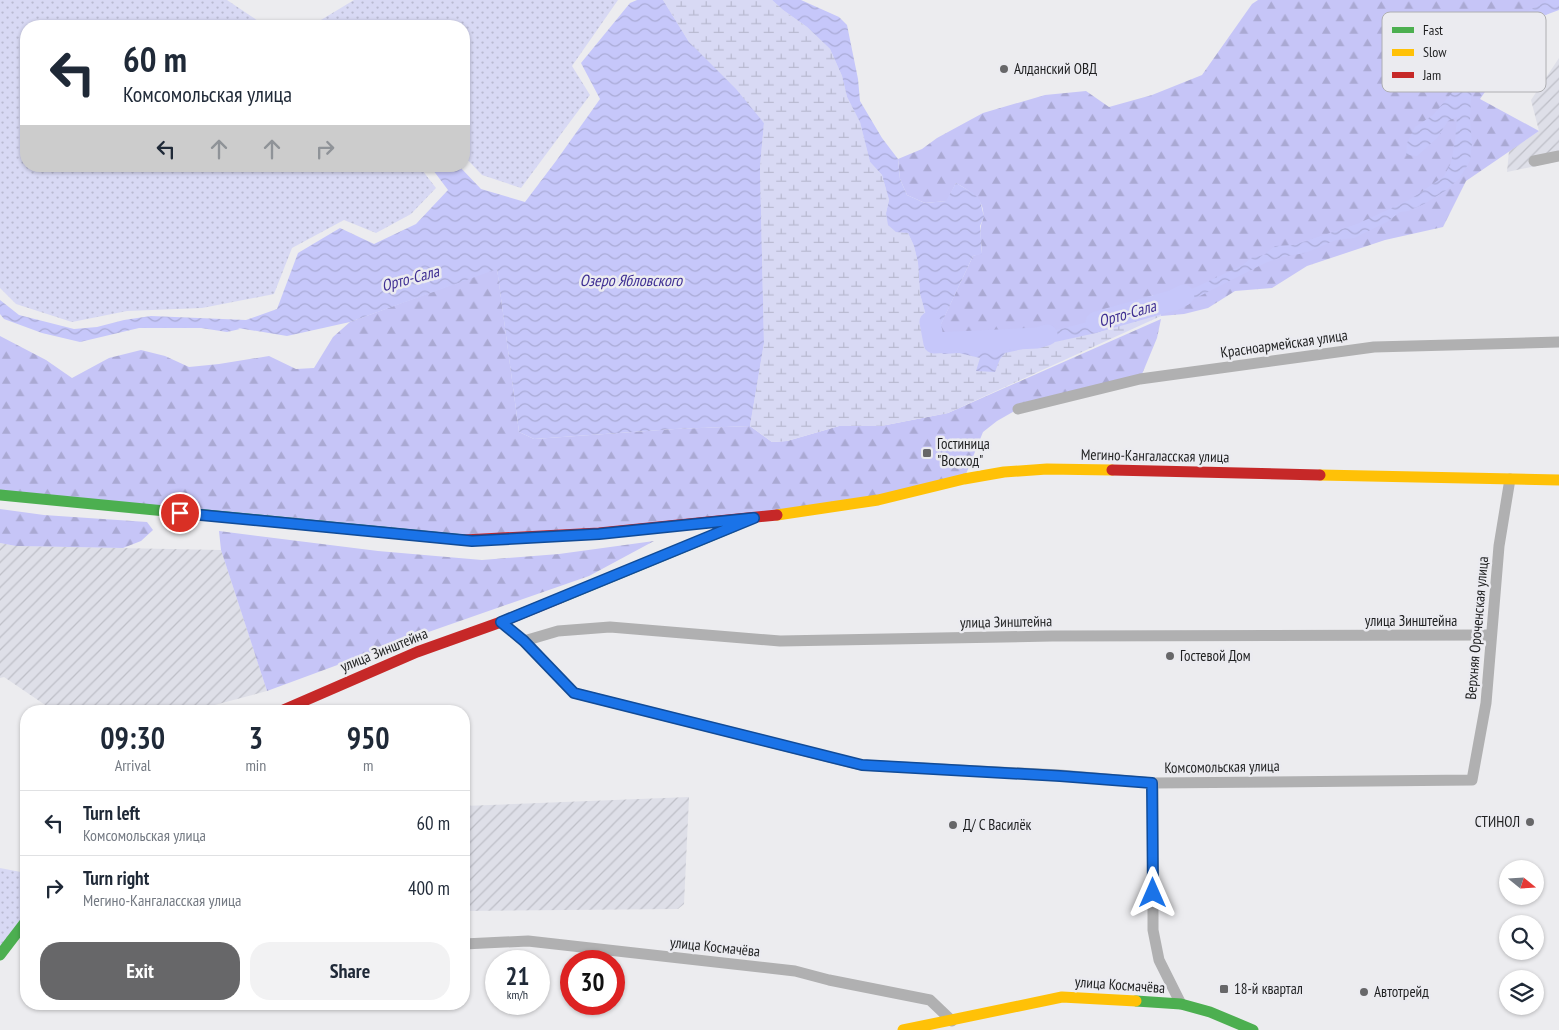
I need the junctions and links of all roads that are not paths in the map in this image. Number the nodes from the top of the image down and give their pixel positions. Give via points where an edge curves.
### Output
1 (1559, 156) edge
2 (1534, 161) dead end
3 (1559, 342) edge
4 (1018, 409) dead end
5 (1510, 478) junction
6 (1559, 480) edge
7 (0, 495) edge
8 (754, 518) junction
9 (501, 622) junction
10 (1490, 636) junction
11 (524, 641) junction
12 (295, 705) edge
13 (1472, 780) joint
14 (1152, 783) junction
15 (20, 929) edge
16 (470, 944) edge
17 (0, 955) edge
18 (1182, 1004) junction
19 (952, 1021) junction
20 (903, 1030) edge
21 (1253, 1030) edge

1 - 2 street
3 - 4 street, Красноармейская улица via 1374,347 1140,379
5 - 6 main road, Мегино-Кангаласская улица
5 - 8 main road, Мегино-Кангаласская улица via 1047,469 1004,472 878,500
5 - 10 street, Верхняя Ороченская улица
7 - 8 main road, Мегино-Кангаласская улица via 472,541 599,534
8 - 9 main road, Мегино-Кангаласская улица
9 - 11 street, Комсомольская улица
9 - 12 main road, улица Зинштейна via 380,668
10 - 11 street, улица Зинштейна via 1052,636 780,641 610,626 558,631
10 - 13 street, Верхняя Ороченская улица via 1486,702
11 - 14 street, Комсомольская улица via 574,693 862,765
13 - 14 street, Комсомольская улица
14 - 18 street via 1153,930 1159,960
15 - 17 main road
16 - 19 street, улица Космачёва via 528,941 795,971 930,1000
18 - 19 main road, улица Космачёва via 1062,997
18 - 21 main road, улица Космачёва
19 - 20 main road, улица Космачёва

